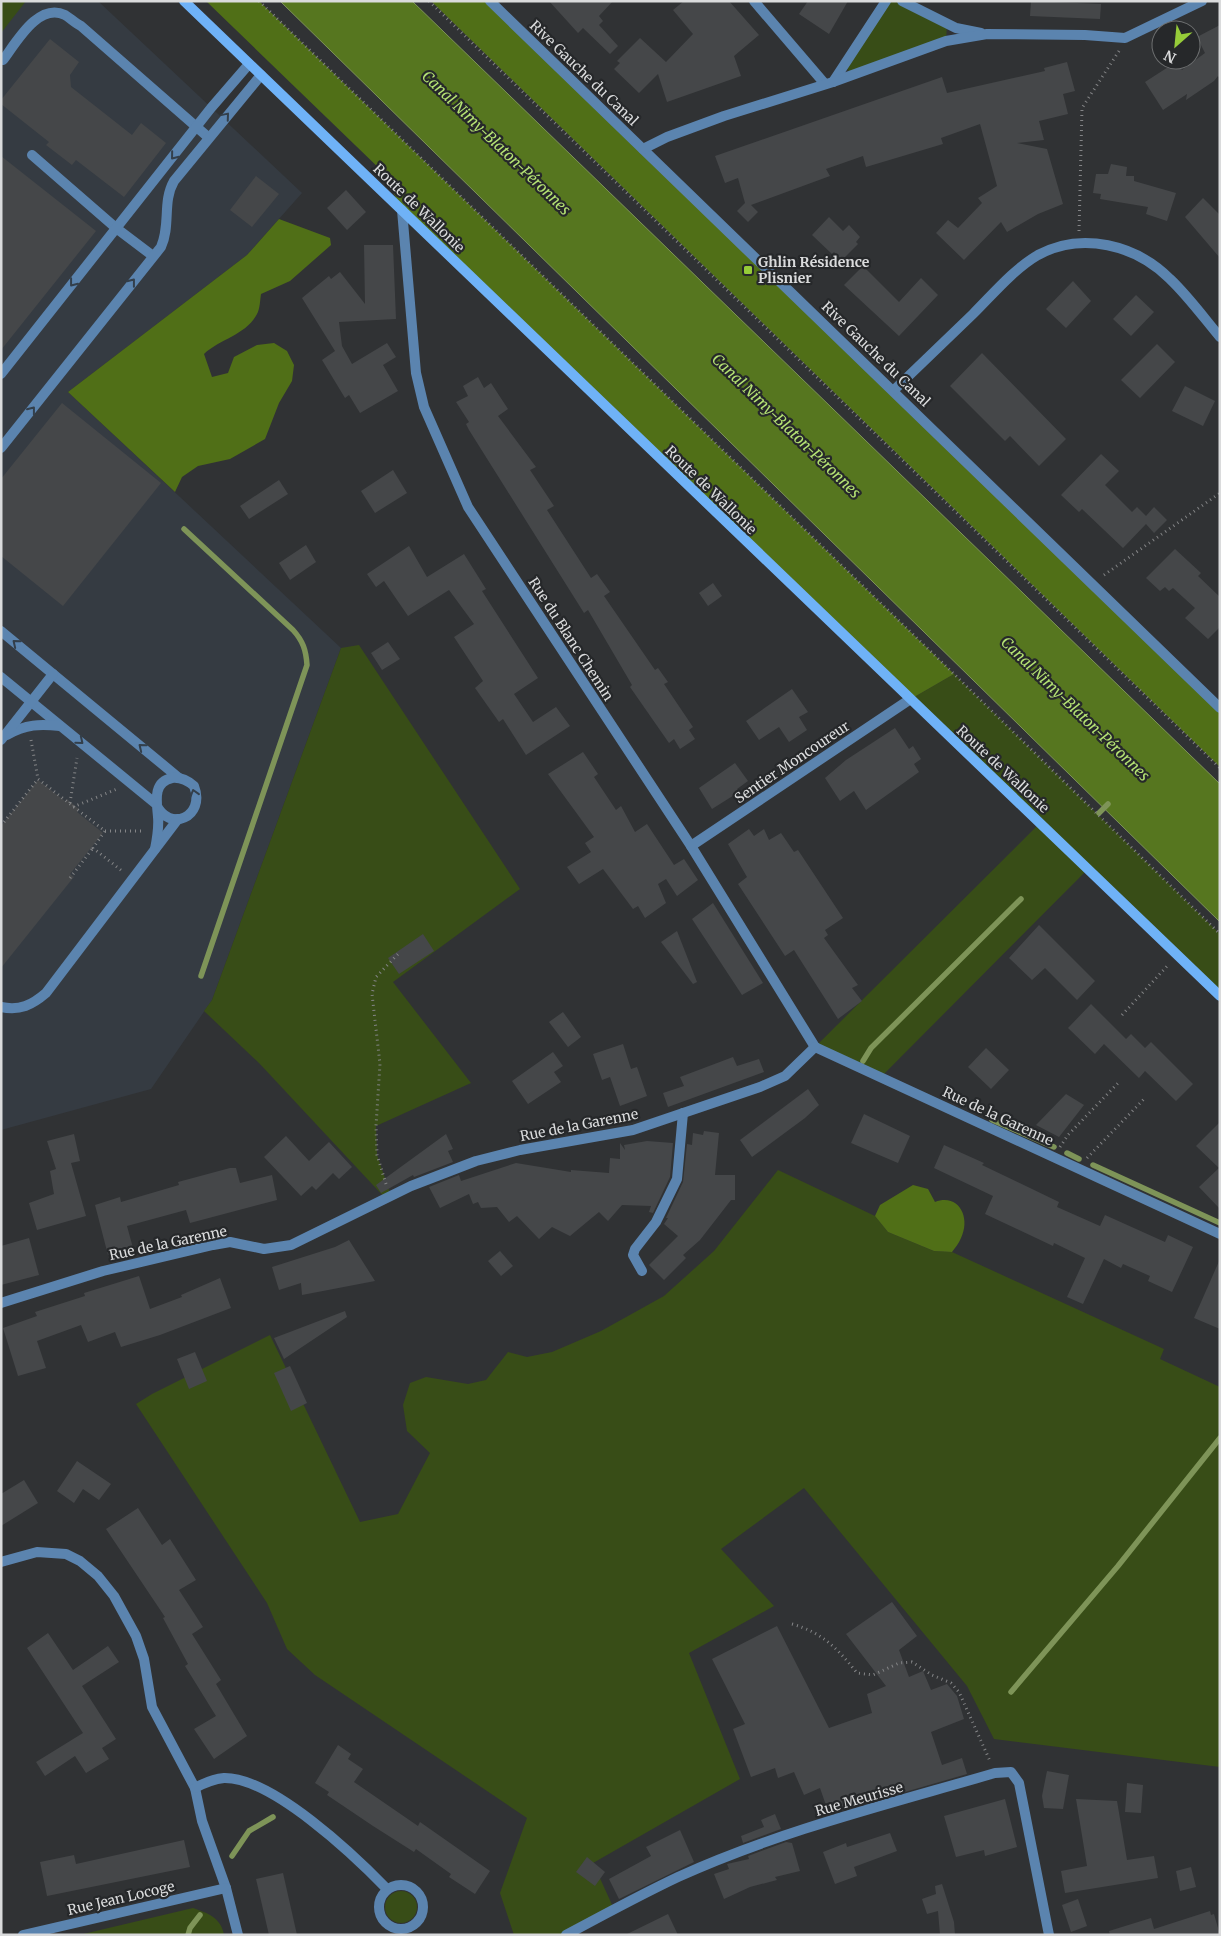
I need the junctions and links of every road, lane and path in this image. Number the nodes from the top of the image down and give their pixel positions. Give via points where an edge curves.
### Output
1 (184, 1) edge
2 (259, 1) edge
3 (429, 1) edge
4 (490, 1) edge
5 (754, 1) edge
6 (886, 1) edge
7 (902, 1) edge
8 (1202, 1) edge
9 (987, 34) junction
10 (1125, 38) junction
11 (3, 60) dead end
12 (250, 64) junction
13 (261, 75) junction
14 (829, 83) junction
15 (197, 128) junction
16 (208, 137) junction
17 (643, 149) junction
18 (32, 155) dead end
19 (402, 210) junction
20 (116, 228) junction
21 (1079, 242) junction
22 (153, 256) junction
23 (1220, 336) edge
24 (1, 374) edge
25 (894, 390) junction
26 (1, 448) edge
27 (1220, 493) edge
28 (1092, 584) junction
29 (1, 631) edge
30 (53, 674) junction
31 (1, 677) edge
32 (909, 700) junction
33 (32, 701) junction
34 (1220, 708) edge
35 (29, 726) junction
36 (61, 726) junction
37 (2, 739) edge
38 (80, 741) junction
39 (1220, 768) edge
40 (179, 778) junction
41 (38, 779) junction
42 (132, 783) junction
43 (156, 804) junction
44 (72, 805) junction
45 (178, 819) junction
46 (4, 822) dead end
47 (105, 831) junction
48 (158, 831) junction
49 (691, 846) junction
50 (93, 848) junction
51 (155, 849) junction
52 (70, 878) dead end
53 (132, 879) junction
54 (1220, 934) edge
55 (398, 954) dead end
56 (1178, 956) junction
57 (1220, 996) edge
58 (1, 1007) edge
59 (1122, 1015) dead end
60 (815, 1047) junction
61 (1120, 1081) dead end
62 (1144, 1099) dead end
63 (683, 1113) junction
64 (1054, 1157) junction
65 (1077, 1168) junction
66 (391, 1196) junction
67 (1220, 1234) edge
68 (642, 1271) dead end
69 (1, 1303) edge
70 (1, 1562) edge
71 (792, 1624) dead end
72 (995, 1773) junction
73 (195, 1788) junction
74 (226, 1888) junction
75 (387, 1889) junction
76 (23, 1935) edge
77 (238, 1935) edge
78 (566, 1935) edge
79 (1049, 1935) edge

1 - 12 main road, Route de Wallonie
2 - 54 path
3 - 39 path
4 - 17 street, Rive Gauche du Canal
5 - 14 street
6 - 14 street
7 - 9 street via 956,28
8 - 10 street
9 - 10 street
9 - 14 street via 946,42
10 - 21 path via 1116,58 1082,108
11 - 15 street via 39,17 50,13 63,14 81,26
12 - 13 main road, Route de Wallonie
12 - 15 street
16 -> 13 street
13 - 19 main road, Route de Wallonie
14 - 17 street via 724,116
15 - 16 street
15 -> 20 street
16 - 22 street via 168,192 167,234
17 - 25 street, Rive Gauche du Canal
18 - 20 street
19 - 32 main road, Route de Wallonie
19 - 49 street, Rue du Blanc Chemin via 416,373 424,407 443,455 468,507
20 - 22 street
20 -> 24 street
21 - 23 street via 1120,248 1154,265 1170,278
21 - 25 street via 1036,256
26 -> 22 street
25 - 28 street, Rive Gauche du Canal
27 - 28 path
28 - 34 street, Rive Gauche du Canal
30 -> 29 street
30 - 33 street
40 -> 30 street
31 - 33 street
32 - 49 street, Sentier Moncoureur
32 - 56 main road, Route de Wallonie
33 - 36 street
33 - 37 street
35 - 36 street
35 - 37 street
35 - 41 path
36 - 38 street
38 -> 42 street
38 - 44 path
40 - 43 street via 162,783
45 -> 40 street via 192,812 197,803 194,786
41 - 44 path
41 - 46 path
42 - 43 street
42 - 44 path
43 - 45 street via 169,818
43 - 48 street
44 - 47 path
45 - 51 street
47 - 48 path
47 - 50 path
48 - 51 street
49 - 60 street, Rue du Blanc Chemin
50 - 52 path
50 - 53 path
51 - 53 street
53 - 58 street via 46,993 21,1008
55 - 66 path via 376,976 372,994 380,1064 377,1155
56 - 57 main road, Route de Wallonie
56 - 59 path
60 - 63 street, Rue de la Garenne via 785,1076
60 - 64 street, Rue de la Garenne
61 - 64 path via 1068,1135
62 - 65 path
63 - 66 street, Rue de la Garenne via 633,1130 476,1161
63 - 68 street via 677,1179 656,1222 633,1255
64 - 65 street, Rue de la Garenne
65 - 67 street, Rue de la Garenne
66 - 69 street, Rue de la Garenne via 291,1245 264,1249 230,1242 213,1245 103,1271
70 - 73 street via 36,1552 54,1552 80,1561 98,1576 114,1596 136,1636 144,1659 152,1707
71 - 72 path via 813,1630 828,1641 857,1673 873,1675 899,1663 912,1662 932,1676 951,1683 960,1692
72 - 78 street, Rue Meurisse via 765,1843 678,1877
72 - 79 street via 1011,1772 1019,1783
73 - 74 street via 202,1821
73 - 75 street via 224,1778 268,1792 317,1823
74 - 76 street, Rue Jean Locoge
74 - 77 street
75 - 75 street via 379,1902 381,1917 400,1929 415,1924 423,1912 416,1890 402,1884

